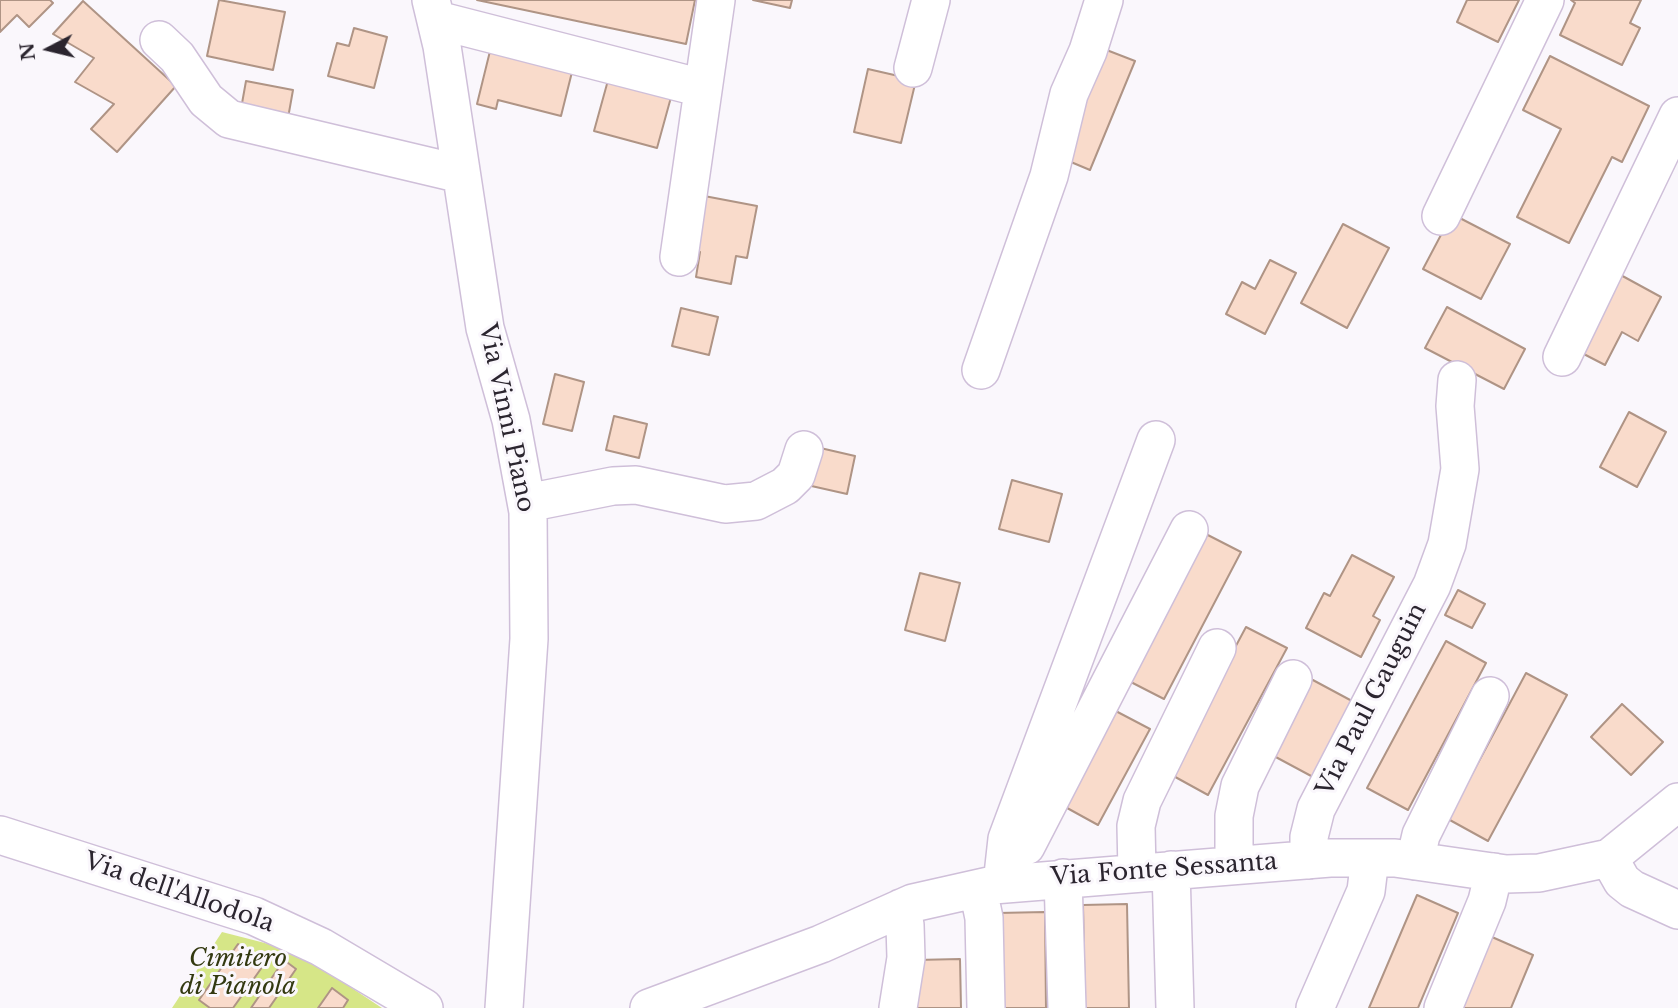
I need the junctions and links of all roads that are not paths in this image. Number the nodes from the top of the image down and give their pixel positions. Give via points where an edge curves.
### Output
1 (716, 0) edge
2 (931, 0) edge
3 (1104, 0) edge
4 (1545, 0) edge
5 (434, 10) edge
6 (159, 40) dead end
7 (913, 68) dead end
8 (690, 85) dead end
9 (1678, 116) edge
10 (461, 174) junction
11 (1441, 216) dead end
12 (679, 257) dead end
13 (1562, 357) dead end
14 (981, 370) dead end
15 (1457, 380) dead end
16 (1156, 440) dead end
17 (804, 450) dead end
18 (527, 503) junction
19 (1189, 530) dead end
20 (1217, 648) dead end
21 (1293, 679) dead end
22 (1490, 696) dead end
23 (1678, 802) edge
24 (0, 835) edge
25 (1370, 858) junction
26 (1609, 858) junction
27 (1309, 860) junction
28 (1415, 861) junction
29 (1234, 865) junction
30 (1154, 871) junction
31 (1494, 872) junction
32 (1063, 878) junction
33 (1000, 885) junction
34 (901, 908) junction
35 (1678, 910) edge
36 (424, 1008) edge
37 (504, 1008) edge
38 (649, 1008) edge
39 (898, 1008) edge
40 (986, 1008) edge
41 (1067, 1008) edge
42 (1175, 1008) edge
43 (1315, 1008) edge
44 (1443, 1008) edge

1 - 12 street
2 - 7 street
3 - 14 street via 1069,94 1049,176
4 - 11 street
5 - 8 street
5 - 10 street, Via Vinni Piano
6 - 10 street via 177,57 206,100 229,119
9 - 13 street
10 - 18 street, Via Vinni Piano via 485,328 511,420
15 - 27 street, Via Paul Gauguin via 1460,469 1447,544 1432,585 1320,801 1310,830
16 - 33 street via 1007,839
17 - 18 street via 796,475 756,501 725,503 636,485
18 - 37 street, Via Vinni Piano via 529,639
19 - 33 street via 1022,856
20 - 30 street via 1142,800 1136,826
21 - 29 street via 1240,786 1234,816
22 - 28 street via 1421,835
23 - 26 street, Via Fonte Sessanta
24 - 36 street, Via dell'Allodola via 272,923
25 - 27 street, Via Fonte Sessanta
25 - 28 street, Via Fonte Sessanta
25 - 43 street via 1366,891
26 - 31 street, Via Fonte Sessanta via 1539,873
26 - 35 street via 1632,889
27 - 29 street, Via Fonte Sessanta
28 - 31 street, Via Fonte Sessanta
29 - 30 street, Via Fonte Sessanta
30 - 32 street, Via Fonte Sessanta
30 - 42 street
31 - 44 street via 1487,901
32 - 33 street, Via Fonte Sessanta
32 - 41 street
33 - 34 street, Via Fonte Sessanta
33 - 40 street via 984,918
34 - 38 street, Via Fonte Sessanta via 821,944
34 - 39 street via 905,958

